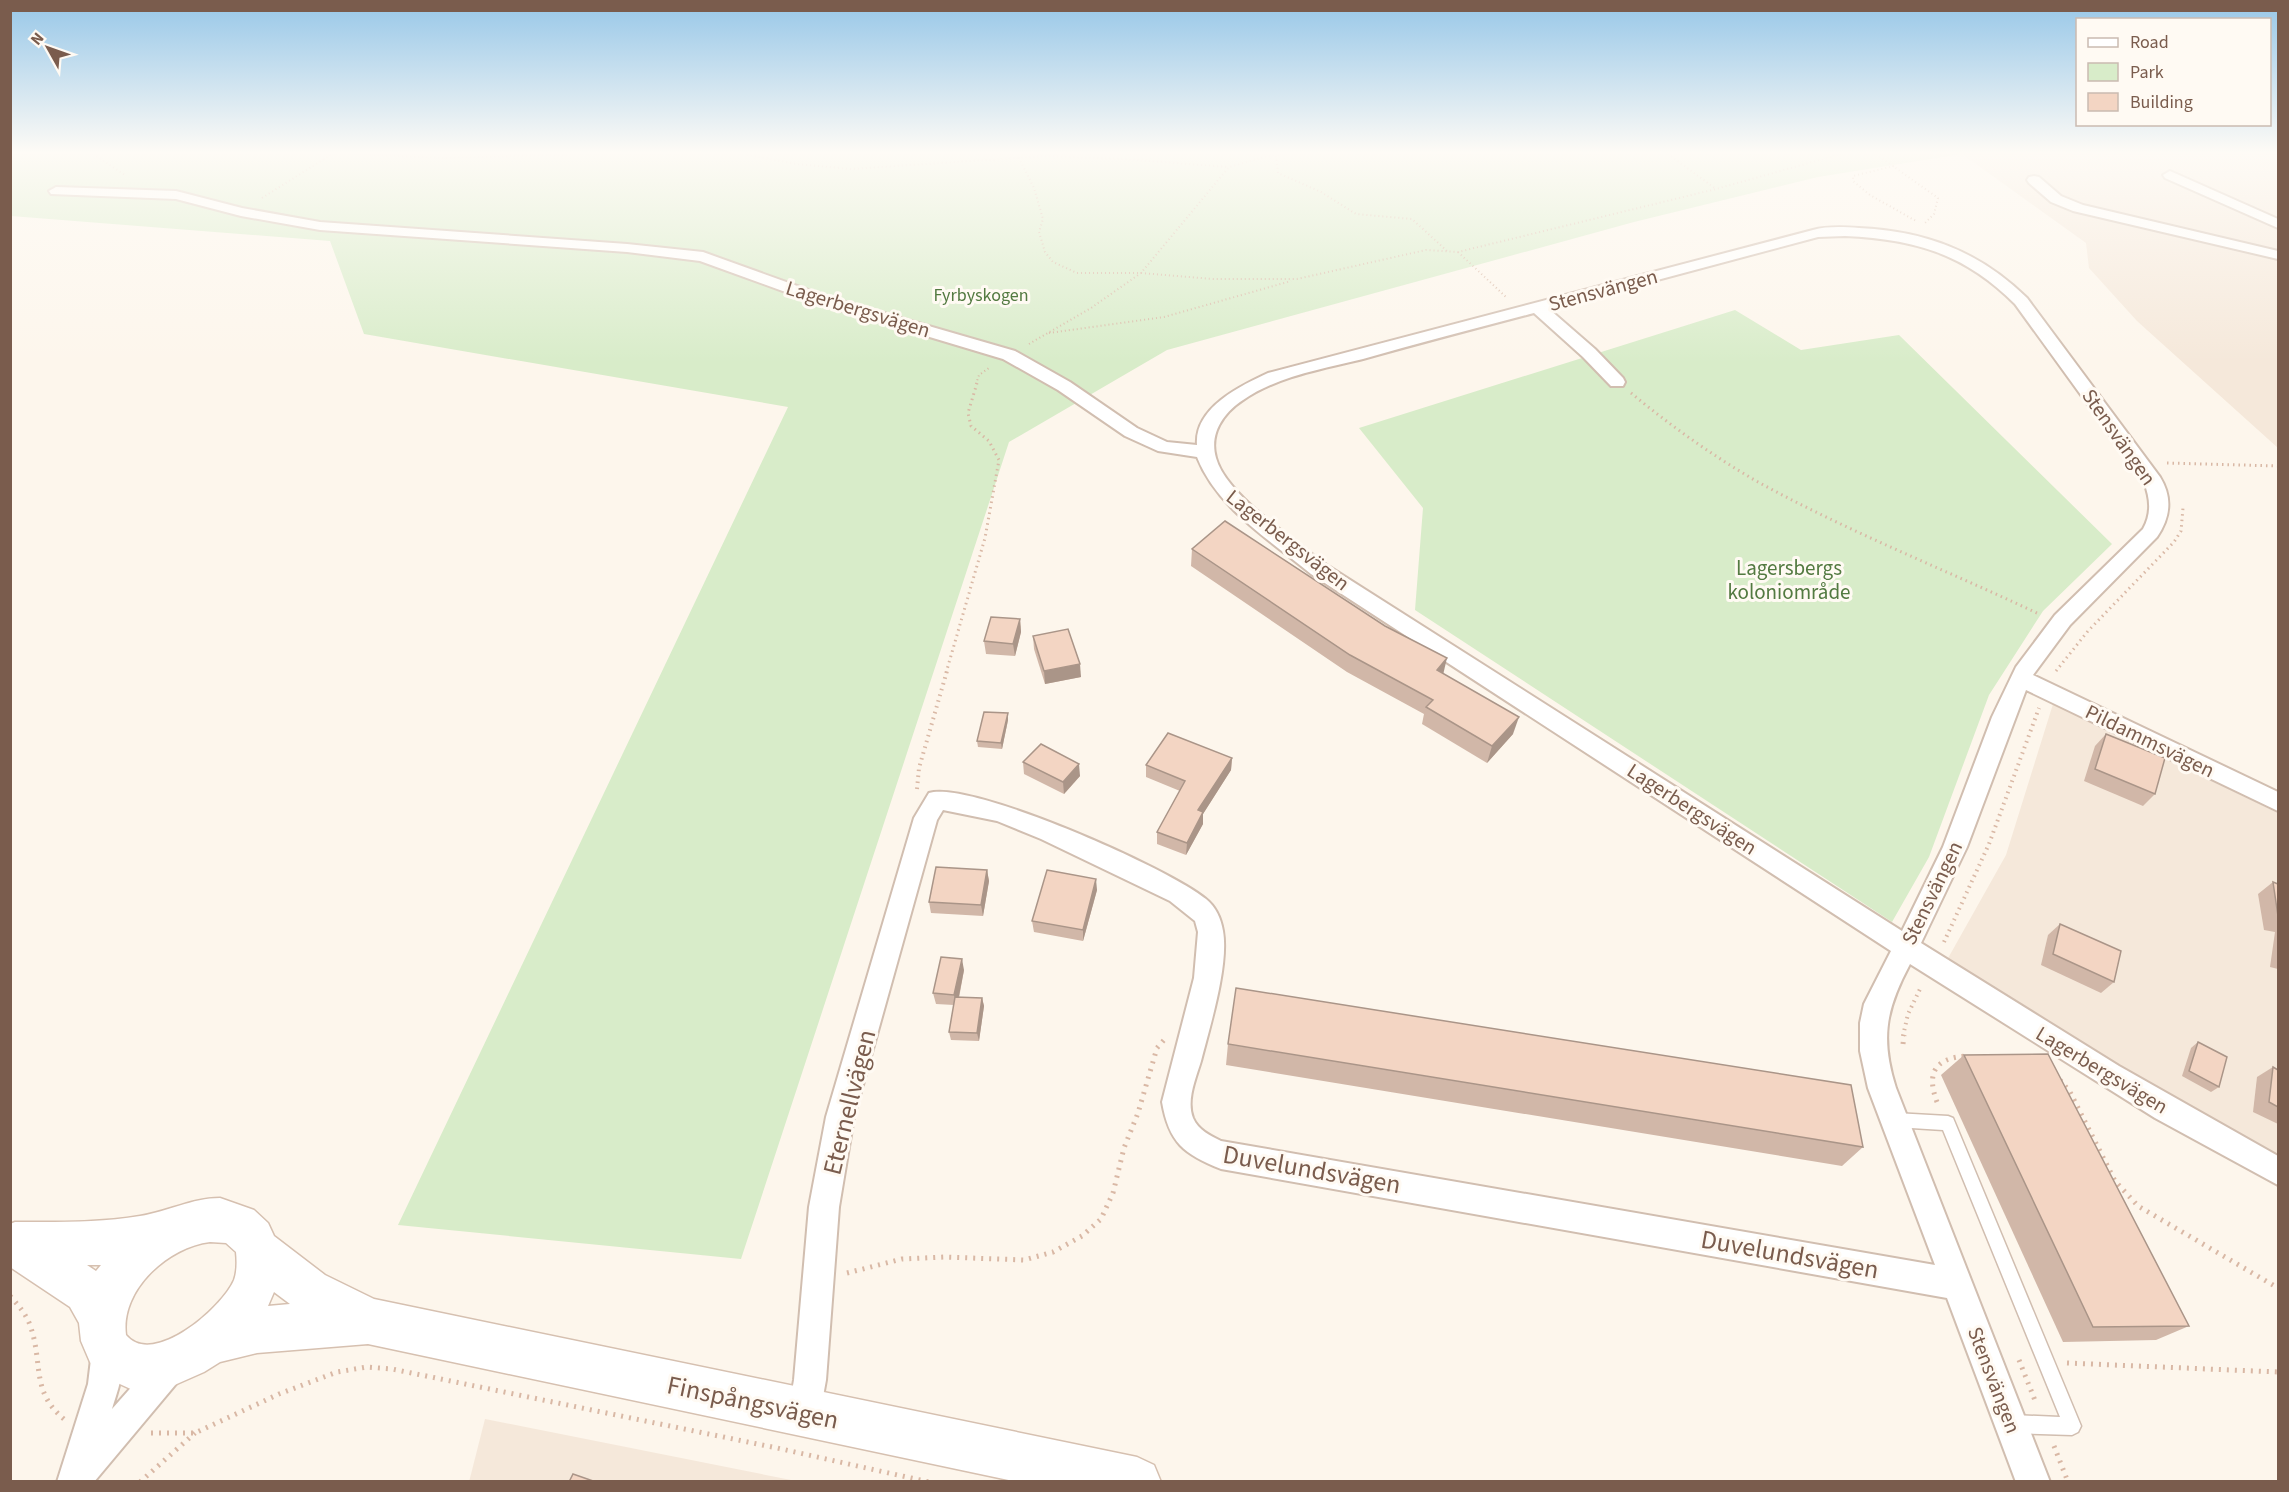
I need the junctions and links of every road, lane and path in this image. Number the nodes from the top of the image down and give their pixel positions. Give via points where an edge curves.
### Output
1 (307, 224) edge
2 (1042, 224) edge
3 (1183, 224) edge
4 (1417, 224) edge
5 (1574, 224) edge
6 (2144, 224) edge
7 (1447, 251) junction
8 (1458, 252) junction
9 (2278, 255) edge
10 (1142, 273) junction
11 (1297, 279) junction
12 (1530, 309) junction
13 (1046, 334) junction
14 (1009, 355) junction
15 (1617, 382) joint
16 (1205, 452) junction
17 (2278, 466) edge
18 (2167, 471) dead end
19 (2183, 503) dead end
20 (2059, 624) junction
21 (2022, 679) junction
22 (2045, 691) junction
23 (938, 800) junction
24 (2278, 802) edge
25 (1906, 947) junction
26 (1933, 964) junction
27 (1192, 1033) junction
28 (1903, 1053) dead end
29 (1970, 1057) edge
30 (2053, 1074) edge
31 (1894, 1120) junction
32 (1948, 1124) junction
33 (2278, 1171) edge
34 (171, 1231) junction
35 (13, 1243) edge
36 (258, 1251) junction
37 (820, 1274) junction
38 (1956, 1284) junction
39 (2278, 1288) edge
40 (369, 1321) junction
41 (105, 1334) junction
42 (214, 1340) junction
43 (2015, 1349) dead end
44 (174, 1362) junction
45 (2046, 1362) junction
46 (337, 1372) dead end
47 (2278, 1372) edge
48 (804, 1413) junction
49 (2011, 1424) junction
50 (2045, 1425) junction
51 (195, 1433) dead end
52 (72, 1481) edge
53 (140, 1482) edge
54 (929, 1482) edge
55 (1137, 1482) edge
56 (2033, 1482) edge
57 (2068, 1482) edge

1 - 14 street, Lagerbergsvägen via 703,257 819,299
2 - 10 path via 1039,232 1045,252 1053,262 1077,273
3 - 10 path
4 - 7 path
5 - 8 path
6 - 9 street
7 - 8 path
7 - 11 path via 1426,250
8 - 12 path via 1483,277
10 - 11 path via 1213,279
10 - 13 path
11 - 13 path via 1164,317
12 - 15 street via 1589,353
12 - 16 street, Stensvängen via 1248,387 1210,423
12 - 20 street, Stensvängen via 1805,236 1838,231 1911,239 1958,255 1989,271 2021,301 2153,481 2160,497 2158,523 2150,534
13 - 14 path
14 - 16 street, Lagerbergsvägen via 1151,442 1171,449
14 - 23 path via 979,375 968,413 971,426 989,441 999,460 985,538 919,768 919,794
15 - 20 path via 1719,458 1777,492
16 - 25 street, Lagerbergsvägen via 1218,484 1230,497 1318,569
17 - 18 path via 2162,463
19 - 22 path via 2181,531 2174,542 2088,631
20 - 21 street, Stensvängen
21 - 22 street, Pildammsvägen
21 - 25 street, Stensvängen via 1962,831
22 - 24 street, Pildammsvägen
22 - 26 path via 1989,844
23 - 27 street, Duvelundsvägen via 1014,818 1122,866 1194,904 1208,918 1213,937 1211,961
23 - 37 street, Eternellvägen via 926,818 840,1117 824,1207
25 - 26 street, Lagerbergsvägen
25 - 31 street, Stensvängen via 1884,988 1872,1036 1873,1062
26 - 28 path via 1908,1012
26 - 33 street, Lagerbergsvägen via 2157,1104
27 - 37 path via 1165,1038 1157,1048 1113,1193 1101,1219 1083,1236 1053,1252 1024,1260 903,1259 852,1272
27 - 38 street, Duvelundsvägen via 1176,1102 1178,1121 1188,1137 1221,1155
29 - 32 path via 1946,1058 1933,1073 1933,1093
30 - 39 path via 2070,1092 2115,1181 2138,1206
31 - 32 lane
31 - 38 street, Stensvängen
32 - 45 lane
34 - 35 main road, Finspångsvägen via 119,1241
34 - 36 main road, Finspångsvägen via 211,1219 228,1221 253,1237
34 - 41 main road, Finspångsvägen via 151,1244 118,1278 107,1298
35 - 41 main road, Finspångsvägen via 86,1291
36 - 40 main road, Finspångsvägen via 311,1292
36 - 42 main road, Finspångsvägen via 259,1267 245,1305
37 - 48 street, Eternellvägen
38 - 49 street, Stensvängen
40 - 42 main road, Finspångsvägen via 257,1330
40 - 48 main road, Finspångsvägen
41 - 44 main road, Finspångsvägen via 120,1361 135,1367
41 - 52 street via 104,1384
42 - 44 main road, Finspångsvägen
43 - 50 path
44 - 52 street
45 - 47 path
45 - 50 lane via 2072,1426
46 - 54 path via 367,1367 392,1369
48 - 55 main road, Finspångsvägen
49 - 50 lane
49 - 56 street, Stensvängen
50 - 57 path
51 - 53 path

